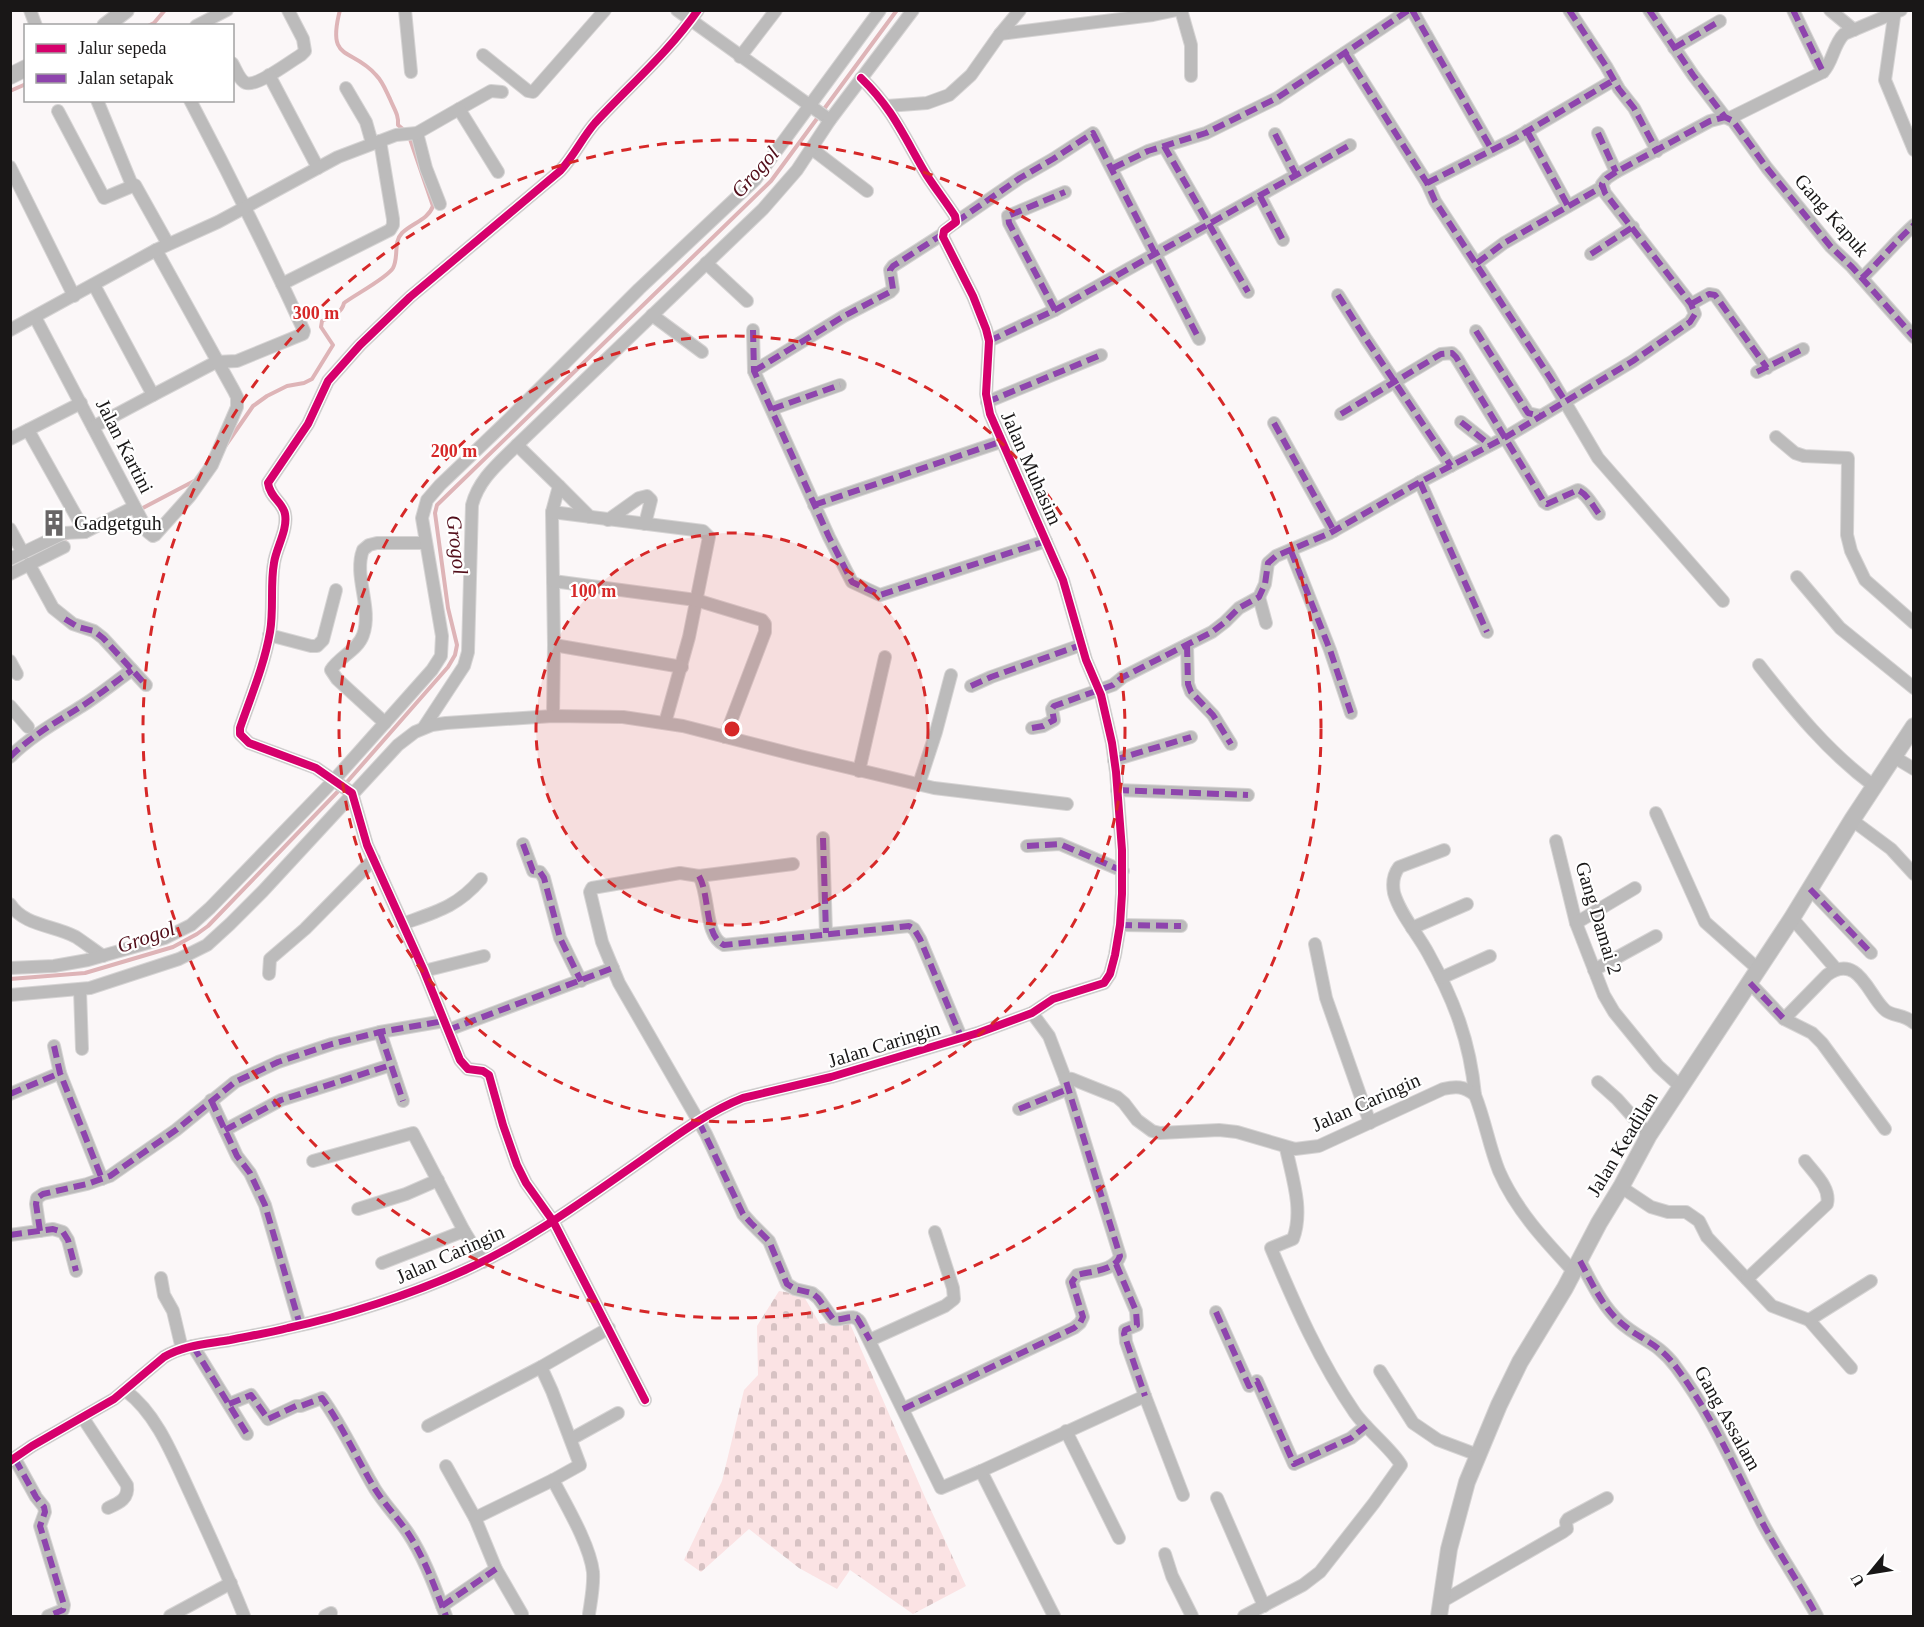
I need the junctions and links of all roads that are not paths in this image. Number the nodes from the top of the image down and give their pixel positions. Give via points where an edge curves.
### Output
1 (126, 10) edge
2 (226, 10) edge
3 (288, 10) edge
4 (405, 10) edge
5 (604, 10) edge
6 (677, 10) edge
7 (698, 10) edge
8 (776, 10) edge
9 (880, 10) edge
10 (913, 10) edge
11 (1020, 10) edge
12 (1179, 10) edge
13 (1410, 10) edge
14 (1569, 10) edge
15 (1649, 10) edge
16 (1793, 10) edge
17 (1830, 10) edge
18 (1897, 12) edge
19 (691, 21) junction
20 (1720, 21) dead end
21 (212, 22) edge
22 (108, 24) edge
23 (1854, 30) junction
24 (1000, 34) junction
25 (1674, 48) junction
26 (1345, 53) junction
27 (483, 55) dead end
28 (740, 57) junction
29 (234, 67) edge
30 (24, 69) edge
31 (411, 72) dead end
32 (1823, 72) junction
33 (269, 75) junction
34 (10, 76) edge
35 (1191, 76) dead end
36 (861, 78) junction
37 (1614, 81) junction
38 (346, 88) dead end
39 (502, 92) dead end
40 (98, 102) edge
41 (191, 102) edge
42 (811, 105) junction
43 (887, 106) junction
44 (459, 109) junction
45 (58, 111) dead end
46 (1727, 117) junction
47 (828, 118) junction
48 (1527, 131) junction
49 (1598, 133) dead end
50 (413, 134) junction
51 (1275, 134) dead end
52 (376, 142) junction
53 (1350, 145) dead end
54 (1164, 146) junction
55 (812, 149) junction
56 (1492, 150) junction
57 (1914, 150) edge
58 (1657, 151) junction
59 (10, 167) edge
60 (318, 168) junction
61 (1113, 168) junction
62 (498, 172) dead end
63 (1616, 172) junction
64 (1296, 175) junction
65 (1427, 183) junction
66 (132, 185) junction
67 (1602, 187) junction
68 (867, 190) dead end
69 (1065, 192) dead end
70 (1260, 196) junction
71 (440, 204) dead end
72 (1568, 206) junction
73 (246, 207) junction
74 (956, 222) junction
75 (1210, 224) junction
76 (1914, 225) edge
77 (1633, 227) junction
78 (943, 234) junction
79 (1283, 240) dead end
80 (168, 244) junction
81 (156, 250) junction
82 (1591, 254) dead end
83 (1156, 255) junction
84 (706, 263) junction
85 (1477, 263) junction
86 (1862, 278) junction
87 (282, 284) junction
88 (94, 285) junction
89 (1248, 292) dead end
90 (1338, 295) dead end
91 (74, 296) junction
92 (747, 301) dead end
93 (1691, 304) junction
94 (1055, 310) junction
95 (652, 315) junction
96 (35, 317) junction
97 (10, 330) edge
98 (753, 330) dead end
99 (1476, 331) dead end
100 (1914, 337) edge
101 (1198, 339) dead end
102 (989, 341) junction
103 (1803, 349) dead end
104 (702, 352) dead end
105 (1101, 355) dead end
106 (216, 362) junction
107 (754, 371) junction
108 (1395, 382) junction
109 (840, 385) dead end
110 (153, 394) junction
111 (987, 402) junction
112 (1566, 402) junction
113 (81, 404) junction
114 (772, 409) junction
115 (1341, 414) dead end
116 (1541, 416) junction
117 (1461, 422) dead end
118 (1274, 423) dead end
119 (93, 427) junction
120 (28, 430) junction
121 (1506, 437) junction
122 (1776, 437) dead end
123 (10, 439) edge
124 (1000, 442) junction
125 (517, 445) junction
126 (1490, 445) junction
127 (1451, 466) junction
128 (1420, 482) junction
129 (560, 486) junction
130 (814, 505) junction
131 (136, 510) junction
132 (552, 512) junction
133 (1599, 514) dead end
134 (590, 517) junction
135 (608, 520) junction
136 (645, 524) junction
137 (10, 529) edge
138 (1334, 531) junction
139 (85, 532) junction
140 (1046, 541) junction
141 (426, 543) junction
142 (64, 547) dead end
143 (1291, 551) junction
144 (26, 559) junction
145 (10, 560) edge
146 (10, 574) edge
147 (1797, 577) dead end
148 (553, 581) junction
149 (336, 590) dead end
150 (1259, 597) junction
151 (696, 600) junction
152 (1723, 601) dead end
153 (1266, 623) dead end
154 (1914, 623) edge
155 (1487, 632) dead end
156 (269, 635) junction
157 (554, 645) junction
158 (1081, 645) junction
159 (1187, 645) junction
160 (885, 657) dead end
161 (10, 661) edge
162 (1759, 665) dead end
163 (682, 667) junction
164 (132, 670) junction
165 (17, 674) dead end
166 (951, 675) dead end
167 (146, 685) dead end
168 (971, 686) dead end
169 (1914, 688) edge
170 (1099, 691) junction
171 (10, 706) edge
172 (1351, 713) dead end
173 (553, 716) junction
174 (385, 723) junction
175 (665, 723) junction
176 (1914, 726) edge
177 (28, 727) dead end
178 (424, 727) junction
179 (1032, 728) dead end
180 (725, 737) junction
181 (1191, 737) dead end
182 (1231, 744) dead end
183 (10, 757) edge
184 (1894, 757) junction
185 (1114, 760) junction
186 (1914, 770) edge
187 (859, 771) junction
188 (335, 781) junction
189 (1870, 783) junction
190 (919, 784) junction
191 (1117, 790) junction
192 (351, 793) junction
193 (1248, 795) dead end
194 (1067, 804) dead end
195 (1656, 813) dead end
196 (1852, 820) junction
197 (823, 838) dead end
198 (1556, 840) dead end
199 (523, 844) dead end
200 (1027, 846) dead end
201 (1444, 850) dead end
202 (374, 859) junction
203 (793, 864) dead end
204 (1123, 871) junction
205 (1914, 874) edge
206 (699, 876) junction
207 (481, 879) dead end
208 (1635, 888) dead end
209 (1809, 889) junction
210 (10, 904) edge
211 (1467, 904) dead end
212 (1790, 921) junction
213 (1576, 923) junction
214 (402, 924) junction
215 (1120, 925) junction
216 (1181, 926) dead end
217 (1412, 928) junction
218 (826, 933) junction
219 (1656, 936) dead end
220 (1315, 944) dead end
221 (1871, 952) dead end
222 (103, 956) junction
223 (484, 956) dead end
224 (1490, 956) dead end
225 (10, 968) edge
226 (613, 968) junction
227 (1594, 970) junction
228 (424, 971) junction
229 (1833, 971) junction
230 (269, 974) dead end
231 (1754, 976) junction
232 (1441, 978) junction
233 (581, 981) junction
234 (80, 990) junction
235 (10, 995) edge
236 (1032, 1013) junction
237 (1784, 1019) junction
238 (1914, 1023) edge
239 (446, 1025) junction
240 (380, 1032) junction
241 (962, 1037) junction
242 (54, 1046) dead end
243 (82, 1048) dead end
244 (391, 1065) junction
245 (60, 1073) junction
246 (1598, 1082) dead end
247 (1675, 1083) junction
248 (1066, 1084) junction
249 (10, 1094) edge
250 (1475, 1095) junction
251 (211, 1100) junction
252 (403, 1101) dead end
253 (1019, 1109) dead end
254 (699, 1122) junction
255 (1370, 1123) junction
256 (1885, 1129) dead end
257 (225, 1130) junction
258 (1649, 1135) junction
259 (1286, 1148) junction
260 (313, 1161) dead end
261 (1805, 1161) dead end
262 (102, 1179) junction
263 (438, 1180) junction
264 (1621, 1187) junction
265 (358, 1209) dead end
266 (553, 1221) junction
267 (40, 1231) junction
268 (464, 1231) junction
269 (935, 1232) dead end
270 (10, 1235) edge
271 (483, 1262) junction
272 (382, 1263) dead end
273 (1116, 1263) junction
274 (1577, 1267) junction
275 (76, 1271) dead end
276 (161, 1278) dead end
277 (1747, 1279) junction
278 (1871, 1281) dead end
279 (1216, 1312) dead end
280 (1809, 1320) junction
281 (300, 1325) junction
282 (609, 1328) junction
283 (870, 1340) junction
284 (187, 1348) junction
285 (541, 1367) junction
286 (1851, 1368) dead end
287 (1380, 1371) dead end
288 (126, 1390) junction
289 (1145, 1396) junction
290 (645, 1400) dead end
291 (229, 1404) junction
292 (903, 1409) junction
293 (618, 1413) dead end
294 (83, 1418) junction
295 (428, 1426) dead end
296 (1366, 1426) junction
297 (1066, 1431) junction
298 (247, 1434) dead end
299 (571, 1439) junction
300 (1478, 1455) junction
301 (13, 1460) edge
302 (446, 1466) dead end
303 (981, 1471) junction
304 (553, 1480) junction
305 (1183, 1495) dead end
306 (1217, 1498) dead end
307 (1607, 1498) dead end
308 (108, 1509) dead end
309 (475, 1518) junction
310 (1119, 1538) dead end
311 (1165, 1554) dead end
312 (496, 1569) junction
313 (231, 1583) junction
314 (1264, 1606) junction
315 (1440, 1609) edge
316 (444, 1611) edge
317 (522, 1614) dead end
318 (589, 1614) dead end
319 (48, 1617) edge
320 (170, 1617) edge
321 (244, 1617) edge
322 (1054, 1617) edge
323 (1192, 1617) edge
324 (1244, 1617) edge
325 (1817, 1617) edge

1 - 22 main road
2 - 21 street
3 - 33 street via 305,51
4 - 31 street
5 - 27 street via 533,92
6 - 19 street
7 - 19 street
8 - 28 street
9 - 42 street
10 - 36 street
11 - 24 street
12 - 24 street
12 - 35 street via 1191,45
13 - 26 street
13 - 56 street
14 - 37 street
15 - 25 street, Gang Kapuk
16 - 32 street
17 - 23 street
18 - 23 street
18 - 57 street via 1885,80
19 - 28 street
19 - 156 street via 670,48 590,128 560,171 410,297 328,381 308,424 268,483 285,520 273,567
20 - 25 street
23 - 32 street via 1840,38
24 - 43 street via 971,75 949,95 927,103
25 - 46 street, Gang Kapuk
26 - 54 street via 1292,90 1237,119 1200,136
26 - 65 street
28 - 42 street
29 - 33 street via 247,83
30 - 34 main road
32 - 46 street
33 - 60 street
36 - 43 street
36 - 47 street
37 - 48 street
37 - 58 street
38 - 52 street
39 - 44 street via 491,91
40 - 66 street
41 - 73 street
42 - 47 street
42 - 141 street via 749,186 432,493 422,518
43 - 74 street
44 - 50 street
44 - 62 street
45 - 66 street via 104,198
46 - 58 street via 1716,118
46 - 86 street, Gang Kapuk via 1831,247
47 - 55 street
48 - 56 street
48 - 72 street
49 - 63 street
50 - 52 street
50 - 71 street
51 - 64 street
52 - 60 street
52 - 87 street via 393,219 390,230
53 - 64 street
54 - 61 street
54 - 75 street
55 - 68 street
55 - 84 street via 763,209
56 - 65 street
58 - 63 street
59 - 91 street
60 - 73 street
61 - 74 street via 1094,133
61 - 83 street
63 - 67 street via 1604,180
64 - 70 street
65 - 85 street
66 - 80 street via 137,187
67 - 72 street
67 - 77 street
69 - 94 street via 1008,216
70 - 75 street
70 - 79 street
72 - 85 street
73 - 80 street
73 - 87 street
74 - 78 street
75 - 83 street
75 - 89 street
76 - 86 street
77 - 82 street
77 - 93 street
78 - 102 street, Jalan Muhasim via 982,317
78 - 107 street via 893,266 890,292
80 - 81 street
81 - 88 street
81 - 106 street, Jalan Kartini
83 - 94 street
83 - 101 street
84 - 92 street
84 - 95 street
85 - 112 street
86 - 100 street, Gang Kapuk
87 - 106 street via 303,334 237,361
88 - 91 street
88 - 110 street
90 - 108 street
91 - 96 street
93 - 103 street via 1709,294 1715,296 1762,370
93 - 112 street via 1695,314 1686,326
94 - 102 street
95 - 104 street
95 - 125 street
96 - 97 street
96 - 113 street, Jalan Kartini
98 - 107 street
99 - 116 street via 1528,413
102 - 111 street, Jalan Muhasim
105 - 111 street
106 - 110 street
106 - 131 street, Jalan Kartini via 238,402 212,465 155,535 149,534
107 - 114 street
108 - 115 street
108 - 121 street via 1441,354 1452,353
108 - 127 street
109 - 114 street
110 - 119 street
111 - 124 street, Jalan Muhasim
112 - 116 street
112 - 152 street via 1598,458
113 - 119 street, Jalan Kartini
113 - 120 street
114 - 130 street
116 - 121 street
117 - 126 street
118 - 138 street
119 - 131 street, Jalan Kartini
120 - 123 street
120 - 139 street
121 - 126 street
121 - 133 street via 1544,502 1581,490
122 - 154 street via 1804,456 1848,458 1847,536 1851,551 1865,580
124 - 130 street
124 - 140 street, Jalan Muhasim
125 - 129 street
125 - 178 street via 475,491 471,505 468,652 464,666
126 - 127 street
127 - 128 street
128 - 138 street
128 - 155 street
129 - 132 street
129 - 134 street
130 - 140 street via 852,582 880,595
131 - 139 street
132 - 134 street
132 - 148 street
134 - 135 street
135 - 136 street
135 - 136 street via 647,496 651,500
136 - 151 street via 708,534
137 - 144 street
138 - 143 street
139 - 144 street via 64,533
140 - 158 street, Jalan Muhasim via 1068,596
141 - 174 street via 442,636 441,656
141 - 174 street via 377,543 363,550 363,636 331,670
142 - 144 street
143 - 150 street via 1268,563
143 - 172 street
144 - 145 street
144 - 146 street
144 - 164 street via 57,613 78,627 98,633
147 - 169 street via 1840,628
148 - 151 street
148 - 157 street
149 - 156 street via 320,644 311,646
150 - 153 street
150 - 159 street
151 - 163 street
151 - 180 street via 759,618 765,624
156 - 188 street via 240,734 249,743 304,763
157 - 163 street
157 - 173 street
158 - 168 street
158 - 170 street, Jalan Muhasim
159 - 170 street
159 - 182 street via 1191,692 1213,715
160 - 187 street
161 - 165 street
162 - 189 street via 1819,739
163 - 175 street
164 - 167 street
164 - 183 street
166 - 190 street
170 - 179 street via 1054,706 1053,720
170 - 185 street, Jalan Muhasim
171 - 177 street
173 - 175 street via 623,717
173 - 178 street
174 - 188 street
175 - 180 street
176 - 184 main road, Jalan Keadilan
178 - 192 street via 398,745
180 - 187 street
181 - 185 street
184 - 186 street
184 - 189 main road, Jalan Keadilan
185 - 191 street, Jalan Muhasim
187 - 190 street
188 - 192 street
188 - 222 street via 191,925 165,938
189 - 196 main road, Jalan Keadilan
190 - 194 street
191 - 193 street
191 - 204 street, Jalan Muhasim
192 - 202 street
192 - 234 street via 263,891 207,945 168,963
195 - 231 street via 1703,919
196 - 205 street via 1891,849
196 - 209 main road, Jalan Keadilan
197 - 218 street
198 - 213 street, Gang Damai 2
199 - 233 street via 533,871 544,878 560,938
200 - 204 street via 1060,844
201 - 217 street via 1410,862 1394,873 1394,893
202 - 214 street
202 - 230 street via 270,959
203 - 206 street
204 - 215 street, Jalan Muhasim
206 - 218 street via 705,886 712,931 720,944 732,946
206 - 226 street via 680,873 590,890 602,942
207 - 214 street via 460,900
208 - 213 street
209 - 212 main road, Jalan Keadilan
209 - 221 street
210 - 222 street via 25,919 75,937
211 - 217 street
212 - 229 street
212 - 231 main road, Jalan Keadilan
213 - 227 street, Gang Damai 2
214 - 228 street
215 - 216 street
215 - 236 street, Jalan Caringin via 1110,974 1104,983 1053,999
217 - 232 street
218 - 241 street via 900,925 914,929
219 - 227 street
220 - 255 street via 1326,998
222 - 225 street via 68,964
223 - 228 street
224 - 232 street
226 - 233 street
226 - 254 street
227 - 247 street, Gang Damai 2 via 1614,1012
228 - 239 street
229 - 237 street
229 - 238 street via 1860,975 1884,1010 1901,1014
231 - 237 street
231 - 247 main road, Jalan Keadilan
232 - 250 street via 1464,1030
233 - 239 street
234 - 235 street
234 - 243 street
236 - 241 street, Jalan Caringin
236 - 248 street via 1049,1036
237 - 256 street via 1812,1033 1822,1043
239 - 240 street
239 - 266 street via 463,1065 489,1075 517,1165
240 - 244 street
240 - 251 street via 289,1057 235,1082
241 - 254 street, Jalan Caringin via 841,1074 743,1098
242 - 245 street
244 - 252 street
244 - 257 street via 281,1100
245 - 249 street
245 - 262 street
246 - 258 street
247 - 258 main road, Jalan Keadilan
248 - 253 street
248 - 259 street, Jalan Caringin via 1072,1079 1117,1097 1152,1131 1237,1132
248 - 273 street via 1120,1256
250 - 255 street, Jalan Caringin via 1461,1087 1443,1089
250 - 274 street via 1499,1170 1515,1201 1534,1229
251 - 257 street
251 - 262 street via 176,1130
254 - 266 street, Jalan Caringin
254 - 283 street via 743,1214 769,1241 787,1284 812,1293 833,1319 857,1318
255 - 259 street, Jalan Caringin via 1319,1146
257 - 281 street via 265,1205
258 - 264 main road, Jalan Keadilan
259 - 296 street via 1299,1213 1298,1227 1293,1239 1271,1248 1311,1338
260 - 263 street via 413,1133
261 - 277 street via 1825,1188 1827,1204
262 - 267 street via 38,1198
263 - 265 street
263 - 268 street
264 - 274 main road, Jalan Keadilan
264 - 277 street via 1651,1207 1692,1215
266 - 271 street, Jalan Caringin
266 - 282 street
267 - 270 street
267 - 275 street via 63,1232
268 - 271 street
268 - 272 street
269 - 283 street via 954,1299
271 - 281 street, Jalan Caringin via 387,1299
273 - 289 street via 1136,1311 1137,1325 1124,1334
273 - 292 street via 1073,1278 1083,1317 1074,1328
274 - 300 main road, Jalan Keadilan via 1520,1362
274 - 325 street, Gang Assalam via 1617,1319 1660,1348 1691,1388
276 - 284 street via 164,1295
277 - 280 street via 1772,1306
278 - 280 street
279 - 296 street via 1249,1386 1257,1381 1294,1464 1351,1438
280 - 286 street
281 - 284 street, Jalan Caringin
282 - 285 street
282 - 290 street
283 - 292 street
284 - 288 street, Jalan Caringin via 164,1357
284 - 291 street
285 - 295 street
285 - 299 street
287 - 300 street via 1413,1423 1438,1440
288 - 294 street, Jalan Caringin
288 - 313 street via 142,1405 166,1445
289 - 297 street
289 - 305 street
291 - 298 street
291 - 316 street via 251,1395 268,1419 322,1398 376,1490 416,1545
292 - 303 street via 941,1488
293 - 299 street
294 - 301 street, Jalan Caringin
294 - 308 street via 127,1485 124,1499
296 - 314 street via 1401,1467 1320,1572
297 - 303 street
297 - 310 street
299 - 304 street via 580,1465
300 - 315 main road, Jalan Keadilan via 1456,1519
301 - 319 street via 44,1507 40,1526 64,1605 63,1610
302 - 309 street
303 - 322 street
304 - 309 street
304 - 318 street via 592,1565
306 - 314 street
307 - 315 street via 1568,1520 1563,1532
309 - 312 street
311 - 323 street
312 - 316 street
312 - 317 street
313 - 320 street
313 - 321 street
314 - 324 street

